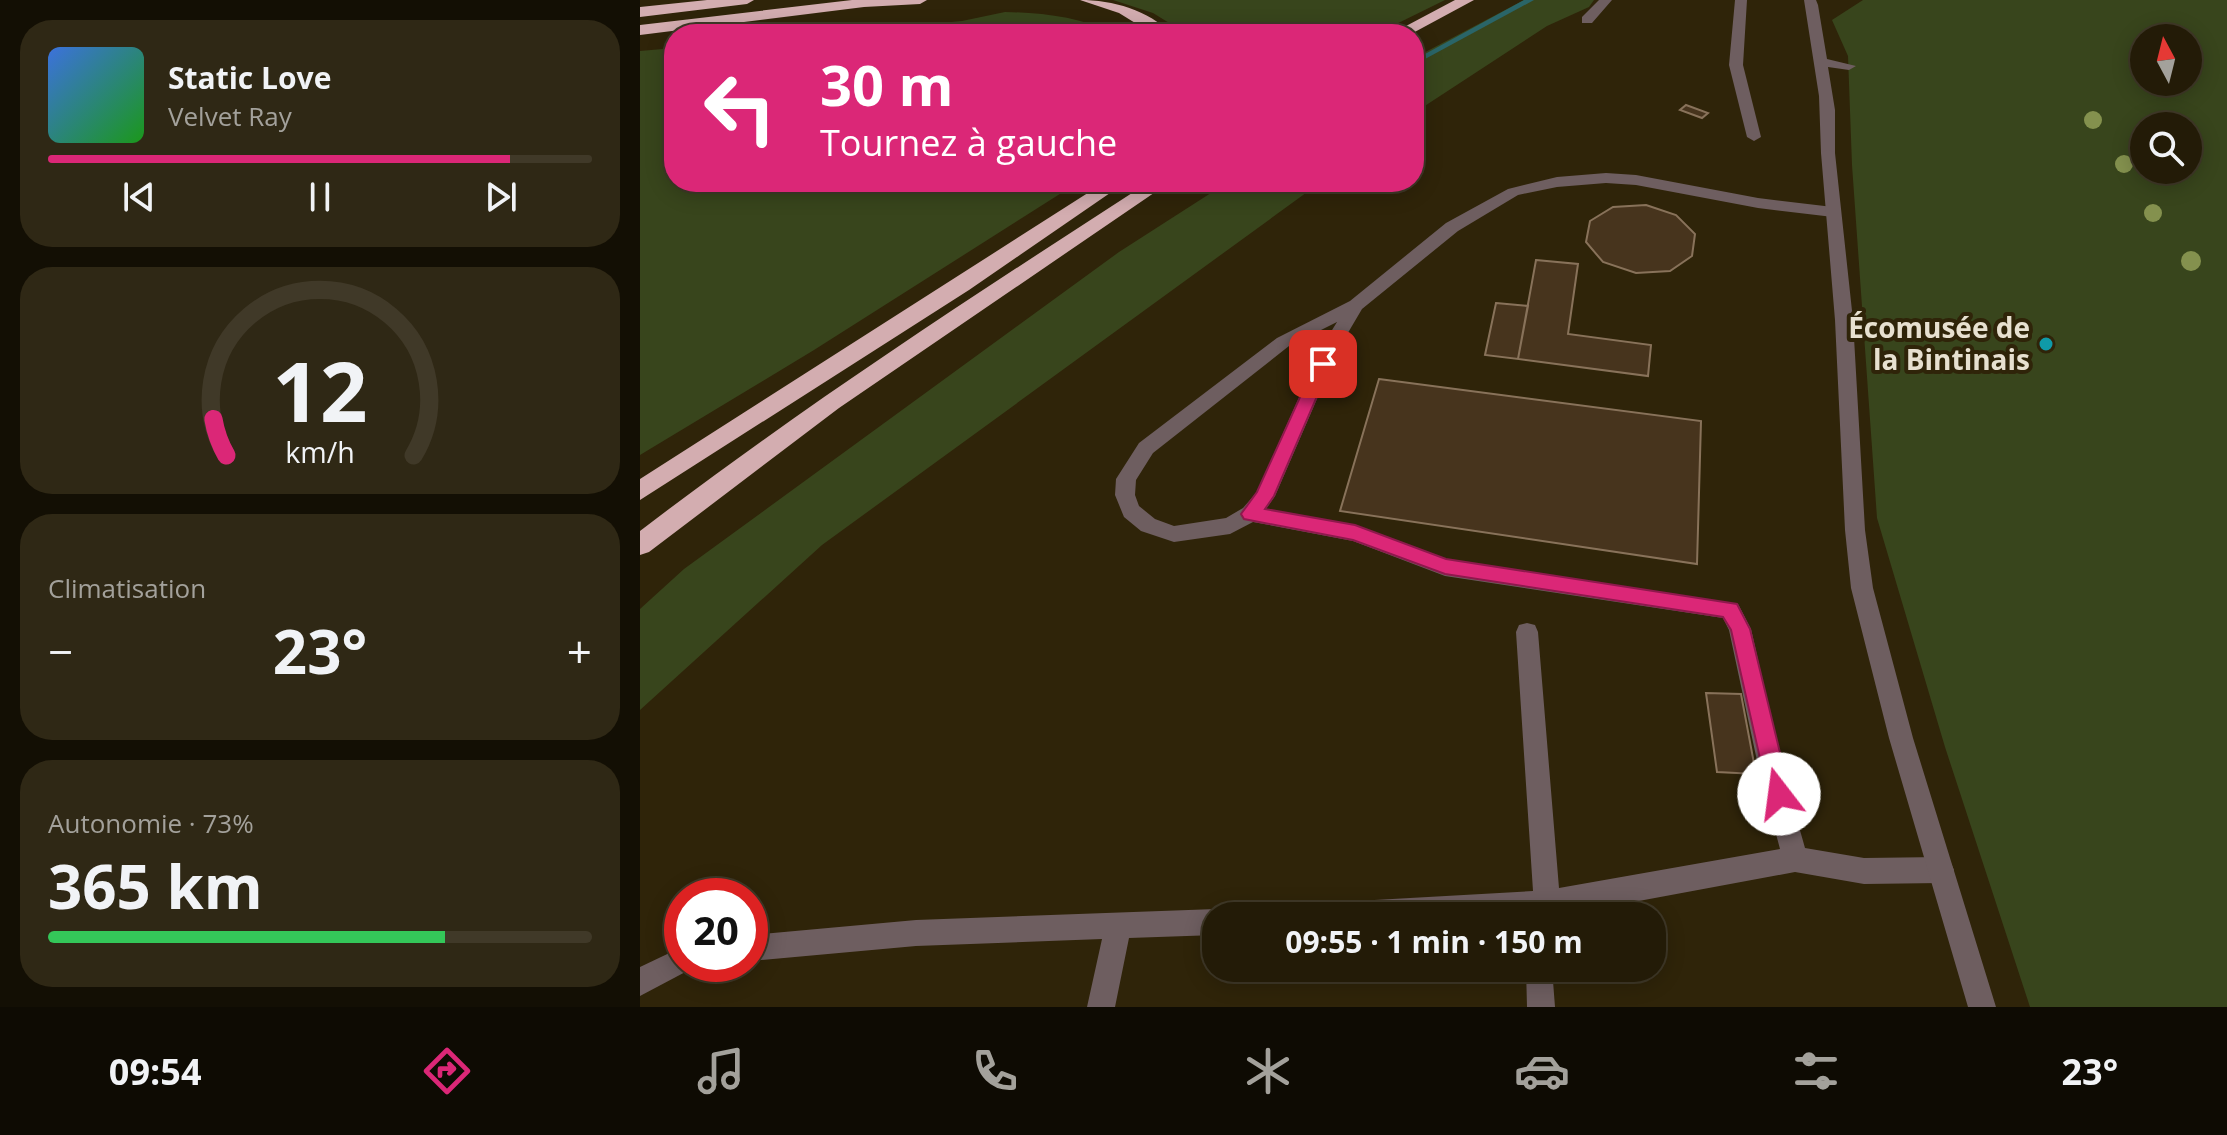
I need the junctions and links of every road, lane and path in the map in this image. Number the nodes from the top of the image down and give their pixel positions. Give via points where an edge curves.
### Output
1 (747, 0) edge
2 (920, 0) edge
3 (1087, 0) edge
4 (1467, 0) edge
5 (1606, 0) edge
6 (1741, 0) edge
7 (1810, 0) edge
8 (871, 2) edge
9 (640, 12) edge
10 (1587, 20) dead end
11 (690, 24) edge
12 (1147, 24) edge
13 (1419, 24) edge
14 (664, 27) edge
15 (640, 30) edge
16 (1822, 62) junction
17 (1849, 66) dead end
18 (1754, 137) dead end
19 (1102, 192) edge
20 (1146, 192) edge
21 (1833, 212) junction
22 (1356, 305) junction
23 (640, 491) edge
24 (1250, 514) junction
25 (640, 545) edge
26 (1527, 632) dead end
27 (1795, 859) junction
28 (1941, 870) junction
29 (1546, 902) edge
30 (1581, 902) edge
31 (1202, 923) edge
32 (1118, 928) junction
33 (768, 946) edge
34 (664, 969) edge
35 (640, 982) edge
36 (1540, 982) edge
37 (1101, 1007) edge
38 (1541, 1007) edge
39 (1982, 1007) edge

1 - 9 highway
2 - 8 highway
3 - 12 highway via 1124,10
4 - 13 highway
5 - 10 street
6 - 18 street via 1736,65
7 - 16 street
8 - 11 highway
14 - 15 highway
16 - 17 street
16 - 21 street via 1831,130
19 - 23 highway
20 - 25 highway via 845,391
21 - 22 street via 1636,180 1545,184 1513,192 1452,227
21 - 28 street via 1862,588
22 - 24 street via 1330,348 1265,496
22 - 24 street via 1283,342 1146,448 1126,479 1131,511 1148,525 1174,534 1230,526
24 - 27 street via 1355,533 1445,567 1730,610 1740,629
26 - 29 street
27 - 28 street via 1864,871
27 - 30 street
28 - 39 street
31 - 32 street
32 - 33 street via 916,933
32 - 37 street
34 - 35 street
36 - 38 street

